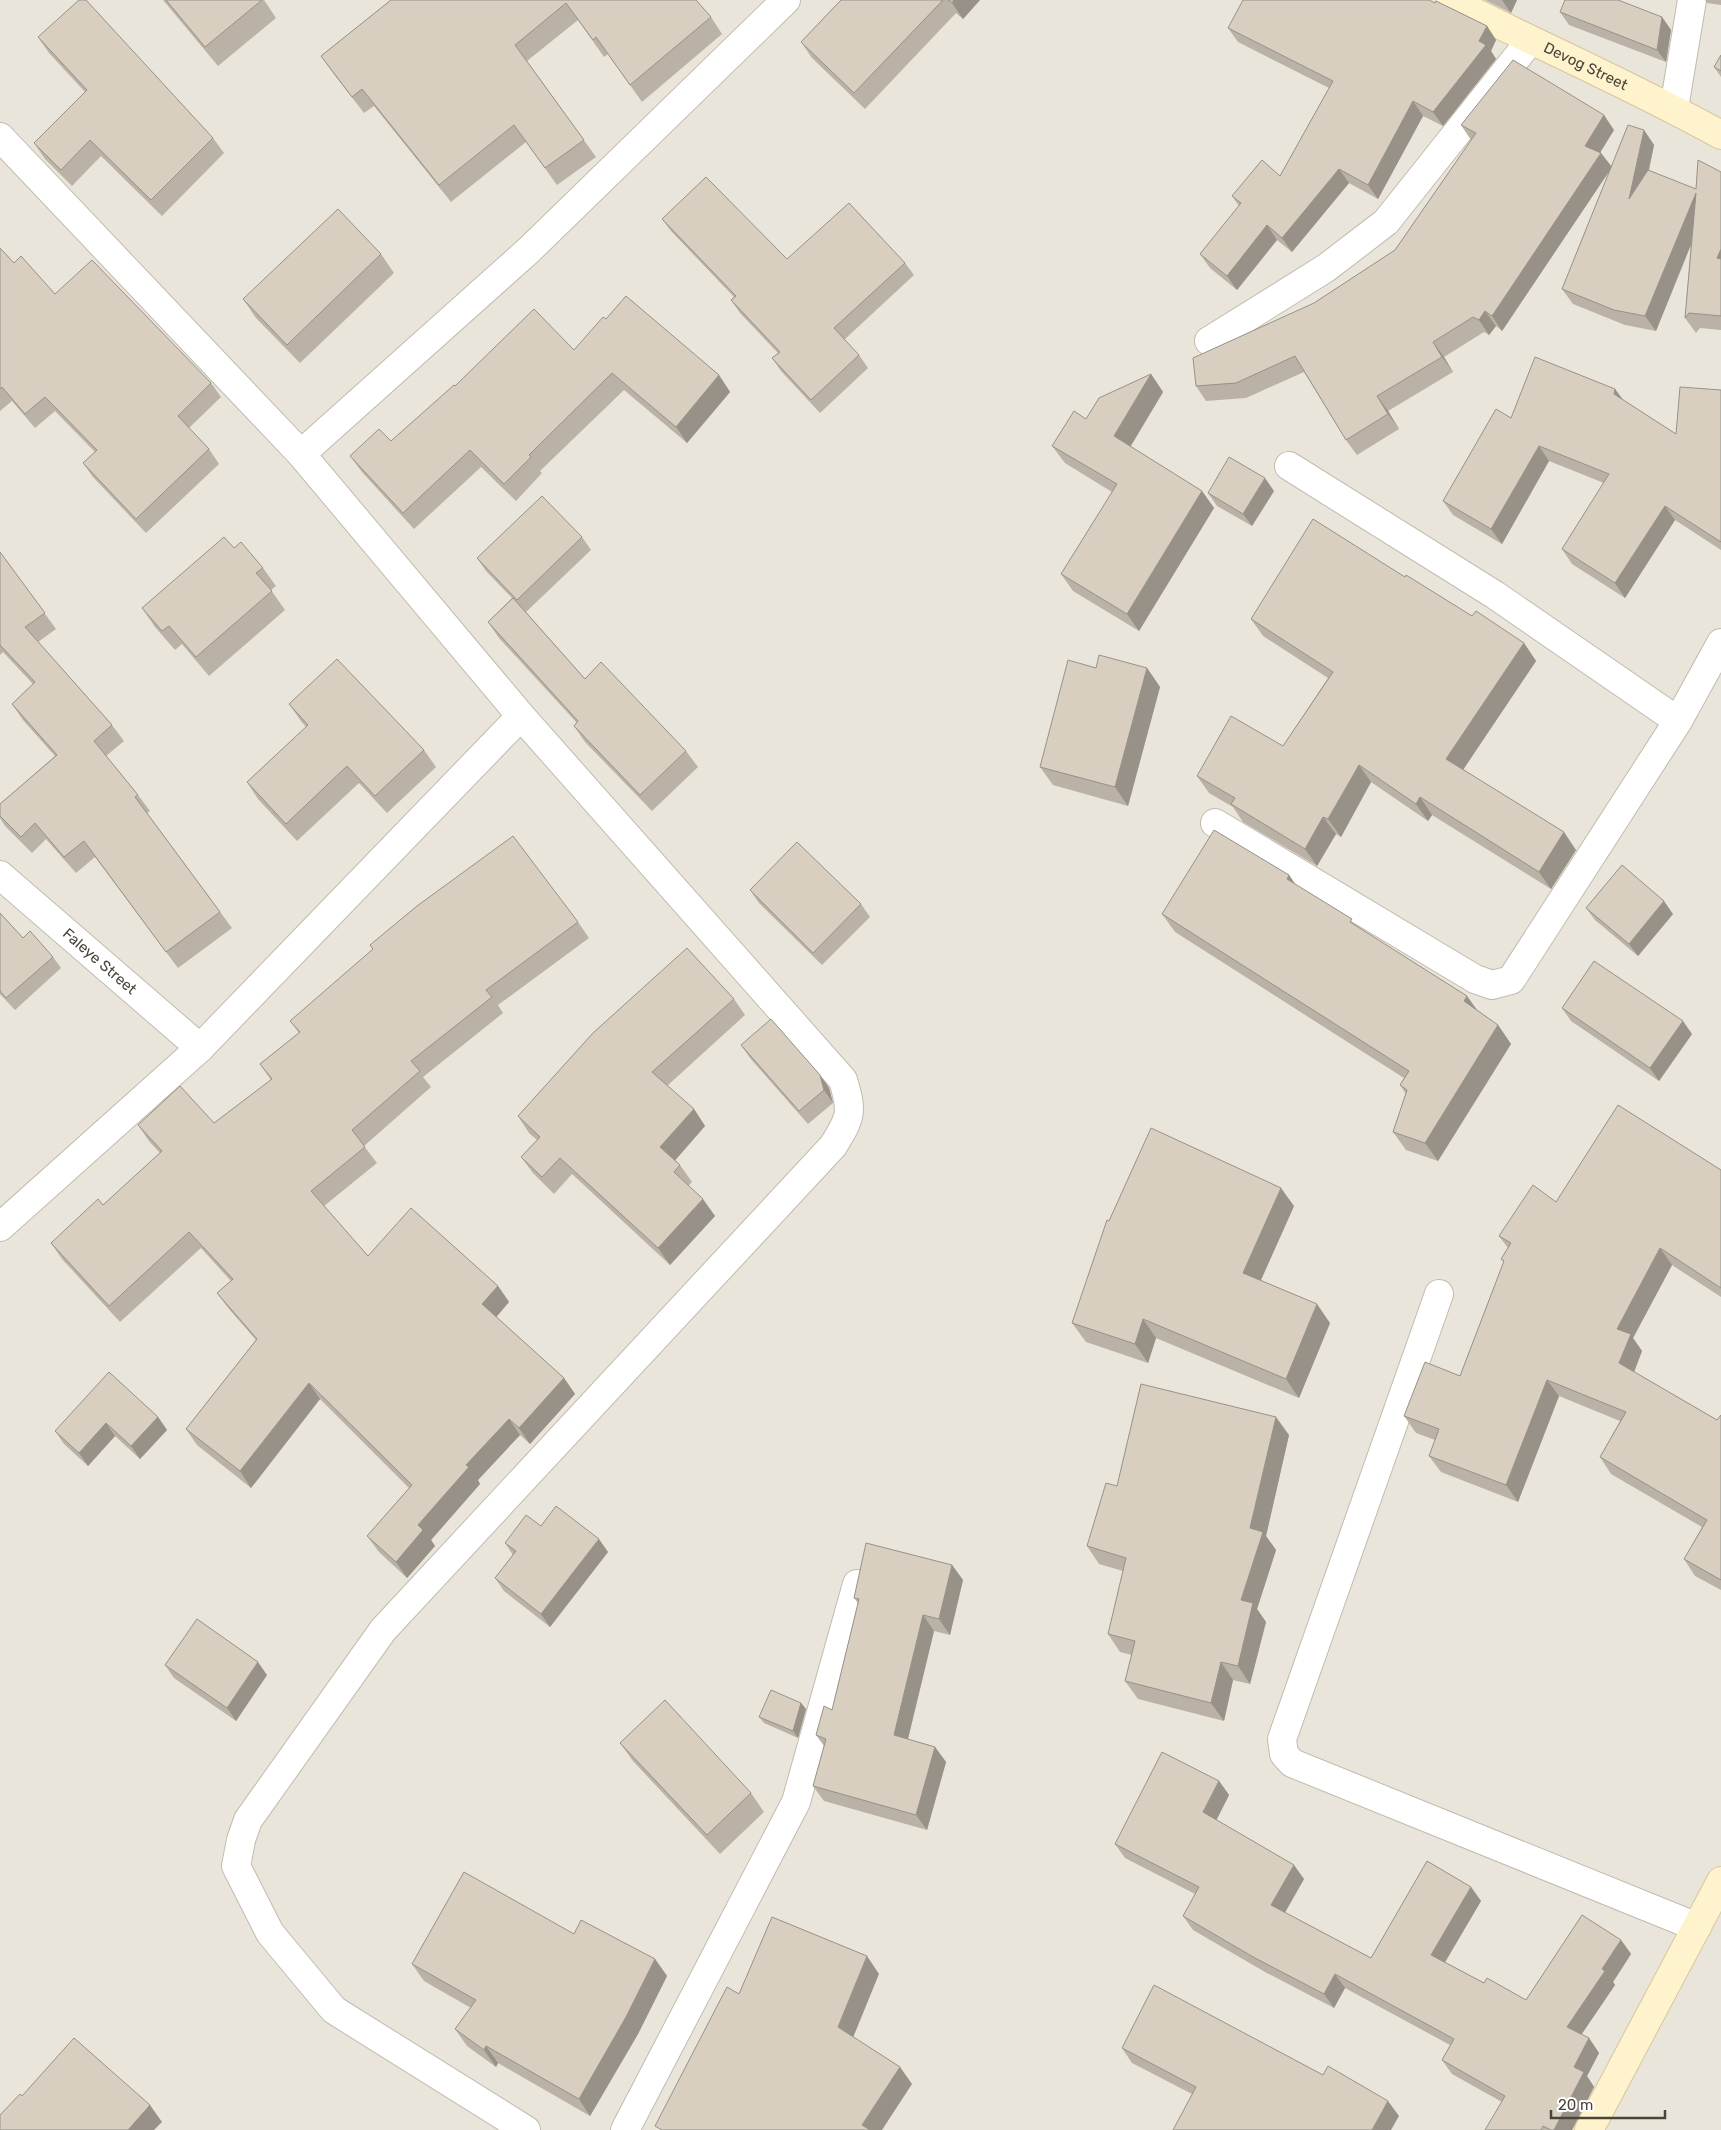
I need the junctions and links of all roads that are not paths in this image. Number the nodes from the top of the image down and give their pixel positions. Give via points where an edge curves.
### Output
1 (786, 0) edge
2 (1450, 0) edge
3 (1692, 0) edge
4 (1530, 41) junction
5 (1674, 108) junction
6 (1721, 135) edge
7 (0, 138) edge
8 (1209, 341) dead end
9 (301, 454) junction
10 (1289, 466) dead end
11 (1721, 643) edge
12 (521, 716) junction
13 (1678, 721) junction
14 (1215, 824) dead end
15 (0, 875) edge
16 (200, 1048) junction
17 (0, 1227) edge
18 (1439, 1294) dead end
19 (857, 1584) edge
20 (1721, 1881) edge
21 (1697, 1927) junction
22 (526, 2130) edge
23 (625, 2130) edge
24 (1589, 2130) edge

1 - 9 street via 529,250
2 - 4 street, Devog Street
3 - 5 street
4 - 5 street, Devog Street
4 - 8 street via 1386,222 1326,268
5 - 6 street, Devog Street
7 - 9 street
9 - 12 street
10 - 13 street via 1495,595
11 - 13 street
12 - 16 street
12 - 22 street via 843,1080 851,1105 847,1124 834,1146 383,1630 248,1820 241,1840 236,1866 251,1900 270,1933 334,2010
13 - 14 street via 1511,980 1492,985 1475,979
15 - 16 street, Faleye Street
16 - 17 street
18 - 21 street via 1282,1739 1284,1754 1292,1763
19 - 23 street via 796,1802
20 - 21 street
21 - 24 street

